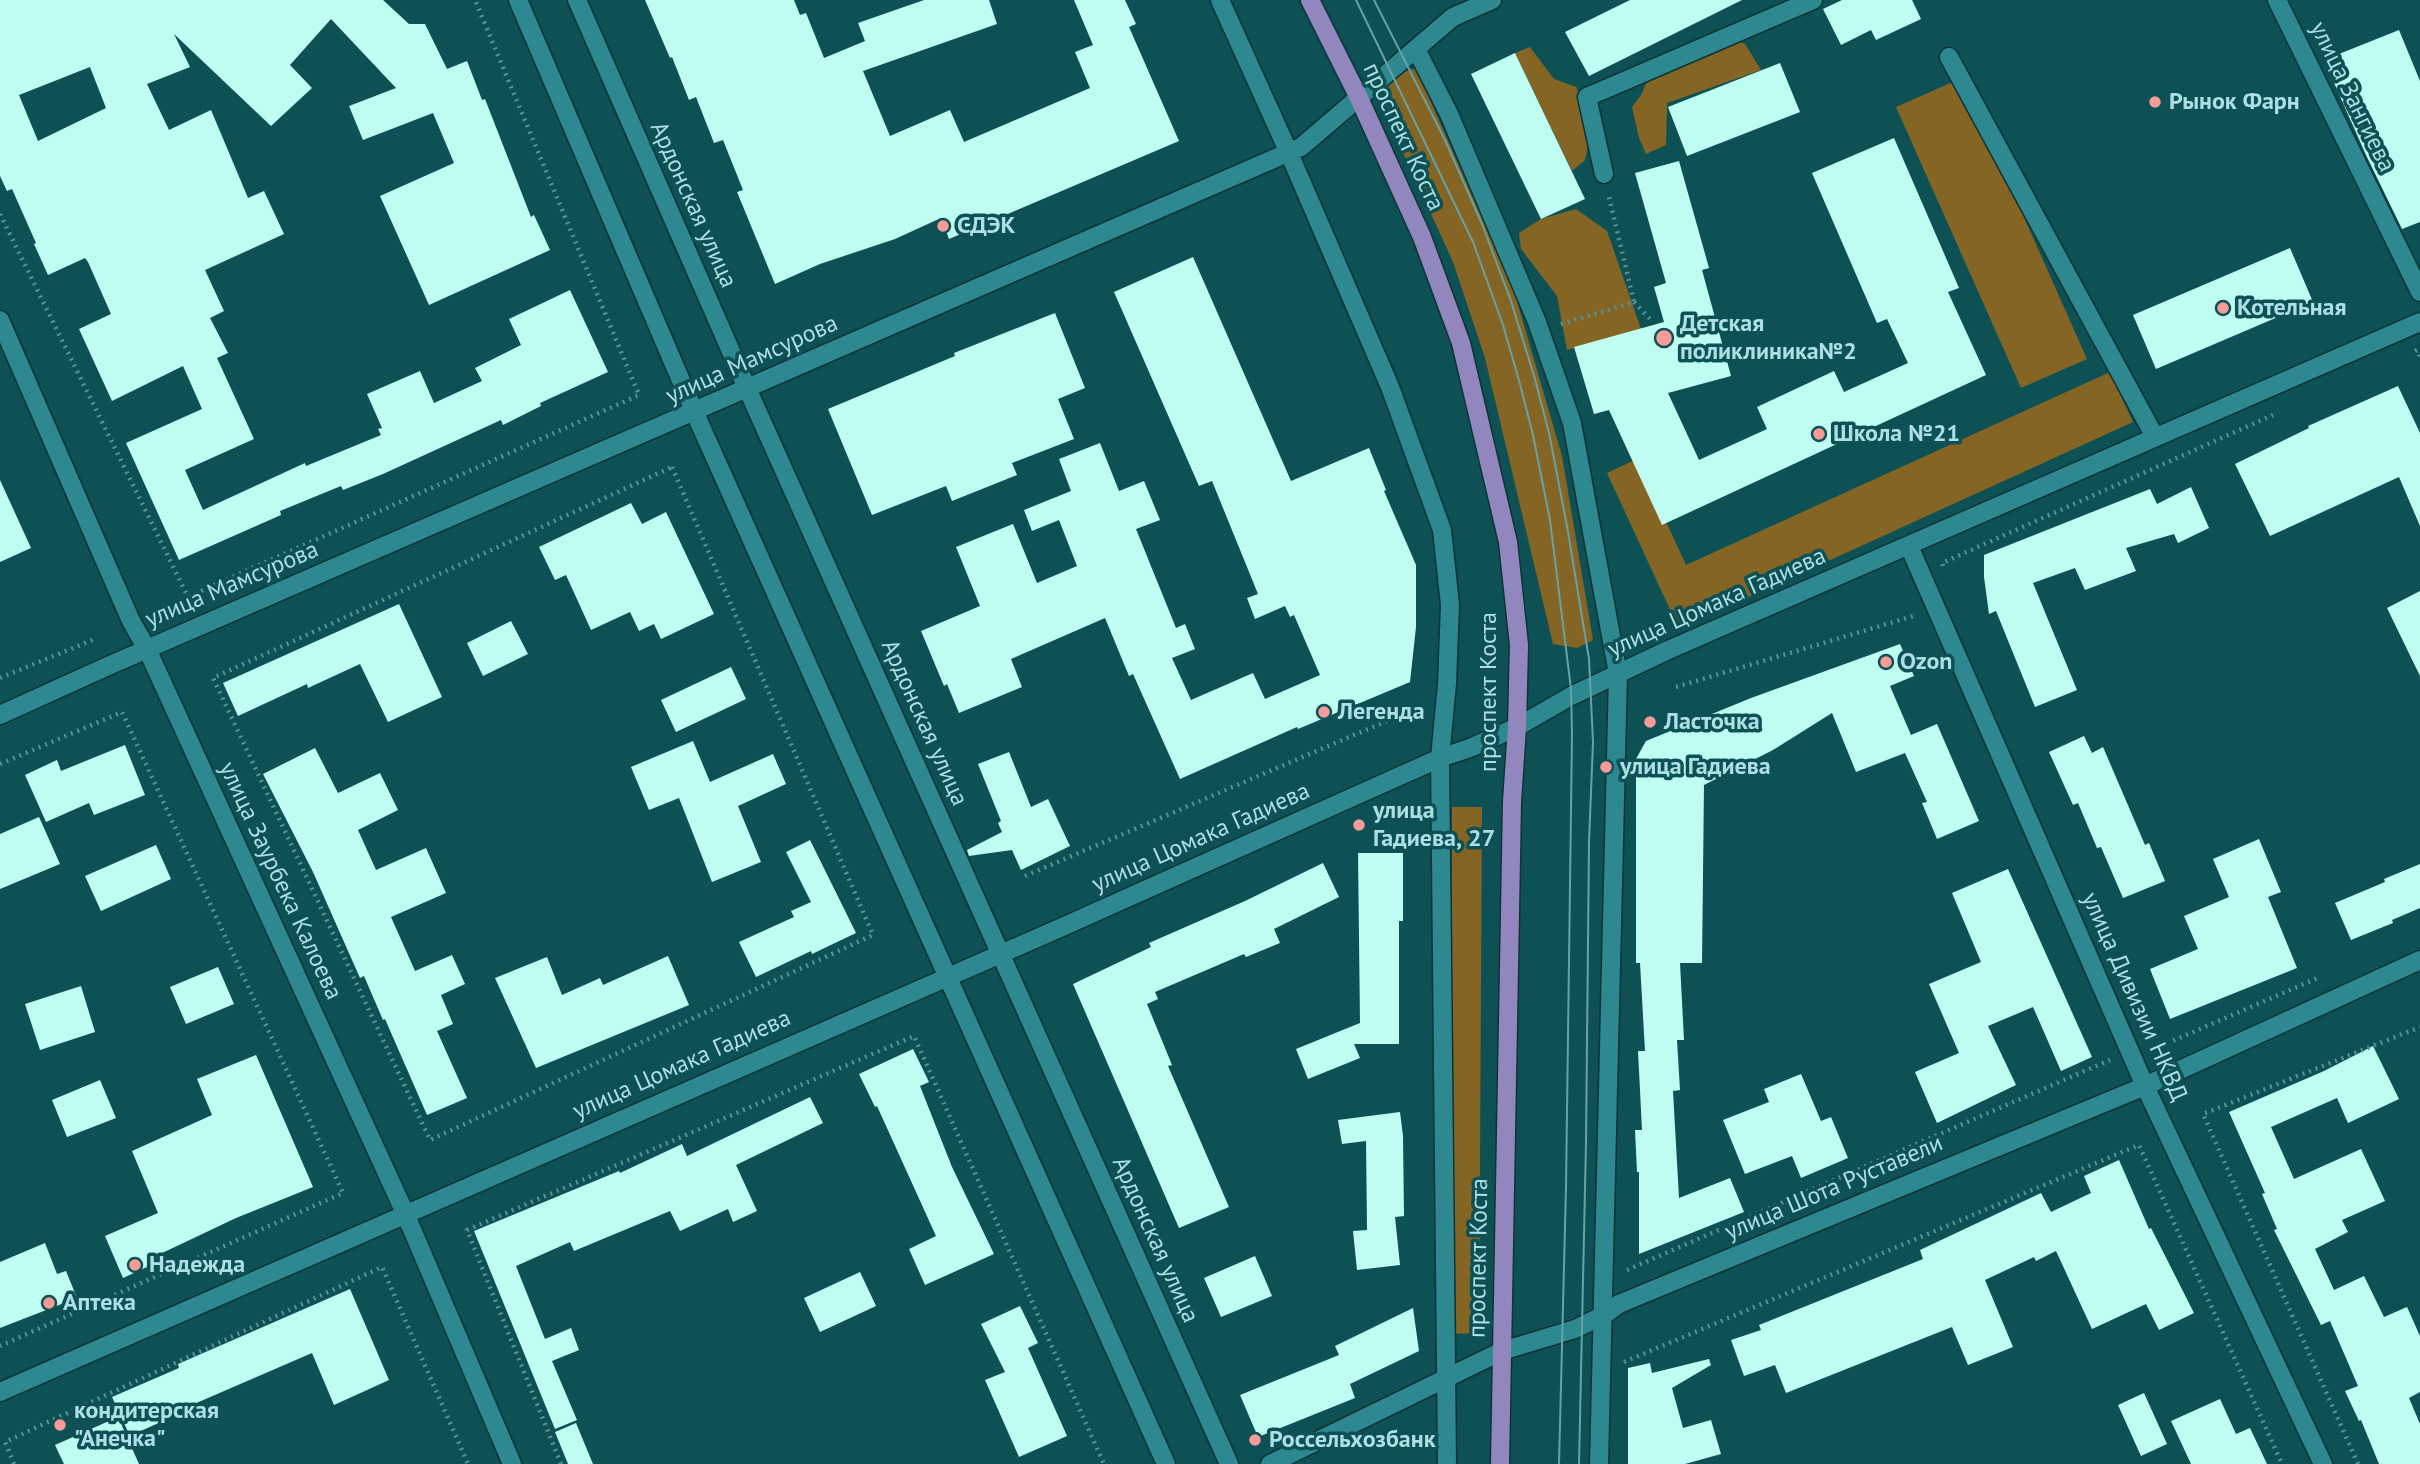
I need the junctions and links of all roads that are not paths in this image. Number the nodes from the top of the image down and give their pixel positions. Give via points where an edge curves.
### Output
1 (518, 0) edge
2 (577, 0) edge
3 (1220, 0) edge
4 (1310, 0) edge
5 (1492, 0) edge
6 (1813, 0) edge
7 (2277, 0) edge
8 (1416, 48) junction
9 (1949, 57) dead end
10 (1359, 98) junction
11 (1289, 153) junction
12 (1604, 174) road end
13 (2420, 292) edge
14 (0, 320) edge
15 (2420, 323) edge
16 (747, 388) junction
17 (694, 411) junction
18 (2155, 437) junction
19 (1909, 546) junction
20 (147, 649) junction
21 (1618, 674) junction
22 (0, 715) edge
23 (1517, 727) junction
24 (1440, 758) junction
25 (1000, 953) junction
26 (2420, 960) edge
27 (948, 976) junction
28 (2145, 1086) junction
29 (405, 1213) junction
30 (1604, 1315) junction
31 (1502, 1351) junction
32 (1446, 1379) junction
33 (0, 1392) edge
34 (512, 1464) edge
35 (1166, 1464) edge
36 (1228, 1464) edge
37 (1270, 1464) edge
38 (1447, 1464) edge
39 (1500, 1464) edge
40 (1599, 1464) edge
41 (2323, 1464) edge

1 - 17 street
2 - 16 street, Ардонская улица
3 - 11 street
4 - 10 main road, проспект Коста
5 - 8 street, улица Мамсурова via 1453,17
6 - 12 street via 1587,97
7 - 13 street, улица Зангиева
8 - 10 street, улица Мамсурова
8 - 21 street, проспект Коста via 1449,114 1537,322 1572,423
9 - 18 street
10 - 11 street, улица Мамсурова
10 - 23 main road, проспект Коста via 1422,237 1461,343 1508,542 1519,645
11 - 16 street, улица Мамсурова
11 - 24 street via 1390,387 1442,530 1450,605
14 - 20 street, улица Заурбека Калоева
15 - 18 street, улица Цомака Гадиева
16 - 17 street, улица Мамсурова
16 - 25 street, Ардонская улица
17 - 20 street, улица Мамсурова
17 - 27 street
18 - 19 street, улица Цомака Гадиева
19 - 21 street, улица Цомака Гадиева
19 - 28 street, улица Дивизии НКВД
20 - 22 street, улица Мамсурова
20 - 29 street, улица Заурбека Калоева
21 - 23 street, улица Цомака Гадиева
21 - 30 street, проспект Коста
23 - 24 street, улица Цомака Гадиева
23 - 31 main road, проспект Коста
24 - 25 street, улица Цомака Гадиева
24 - 32 street
25 - 27 street, улица Цомака Гадиева
25 - 36 street, Ардонская улица
26 - 28 street, улица Шота Руставели
27 - 29 street, улица Цомака Гадиева
27 - 35 street
28 - 30 street, улица Шота Руставели via 1632,1298
28 - 41 street, улица Дивизии НКВД
29 - 33 street, улица Цомака Гадиева
29 - 34 street, улица Заурбека Калоева
30 - 31 street, улица Шота Руставели via 1575,1329
30 - 40 street, проспект Коста
31 - 32 street, улица Шота Руставели
31 - 39 main road, проспект Коста
32 - 37 street, улица Шота Руставели
32 - 38 street

